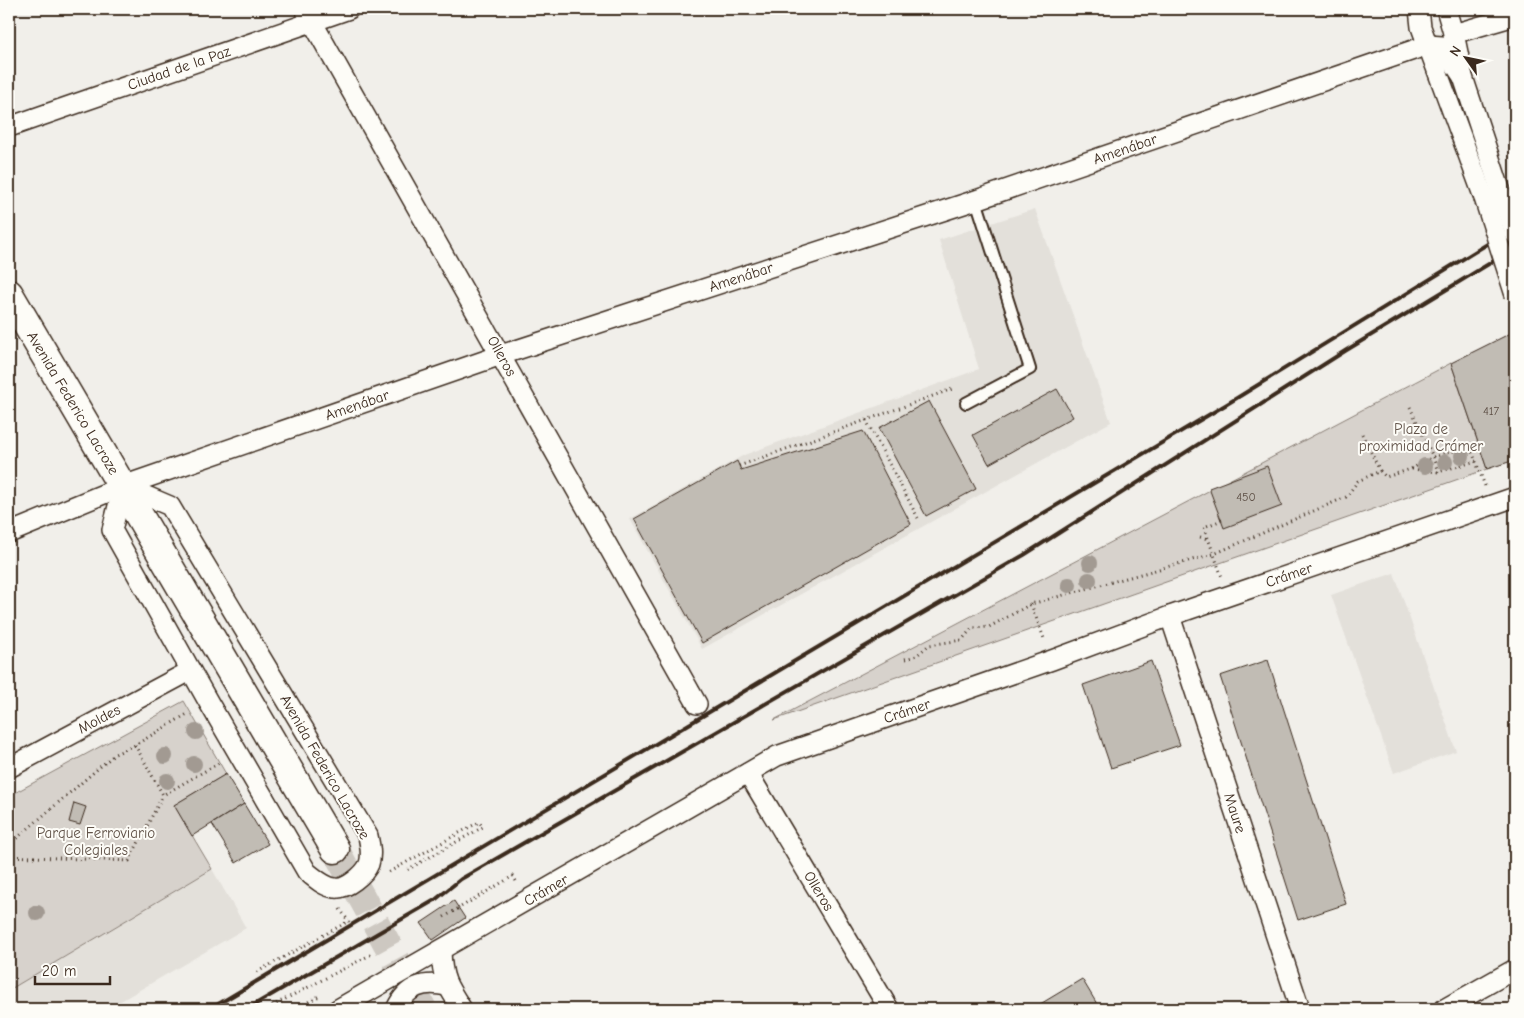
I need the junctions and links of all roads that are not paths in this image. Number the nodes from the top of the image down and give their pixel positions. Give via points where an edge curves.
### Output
1 (349, 9) edge
2 (1419, 9) edge
3 (1446, 9) edge
4 (309, 15) edge
5 (1515, 16) edge
6 (1453, 34) junction
7 (1428, 45) junction
8 (1463, 76) junction
9 (9, 126) edge
10 (976, 200) junction
11 (1515, 234) edge
12 (9, 294) edge
13 (1515, 295) edge
14 (501, 355) junction
15 (966, 403) road end
16 (123, 486) junction
17 (1515, 497) edge
18 (9, 533) edge
19 (1170, 616) junction
20 (190, 671) junction
21 (697, 704) dead end
22 (9, 768) edge
23 (748, 773) junction
24 (335, 849) tunnel mouth
25 (441, 951) junction
26 (1515, 969) edge
27 (447, 986) junction
28 (338, 1009) edge
29 (396, 1009) edge
30 (462, 1009) edge
31 (890, 1009) edge
32 (1300, 1009) edge
33 (1444, 1009) edge

1 - 4 street, Ciudad de la Paz
2 - 7 street
3 - 6 street
4 - 9 street, Ciudad de la Paz
4 - 14 street, Olleros
5 - 6 street
6 - 8 street
7 - 8 street via 1442,46
7 - 10 street, Amenábar
7 - 13 street, bridge via 1484,198
8 - 11 street, bridge
10 - 14 street, Amenábar
10 - 15 lane via 1030,369
12 - 16 main road, Avenida Federico Lacroze
14 - 16 street, Amenábar
14 - 21 street, Olleros
16 - 18 street, Amenábar
16 - 20 street, Avenida Federico Lacroze via 112,530
16 - 20 street, Avenida Federico Lacroze via 170,506 368,836 369,865 357,878 343,888 333,888 308,872
16 - 24 main road, Avenida Federico Lacroze
17 - 19 street, Crámer
19 - 23 street, Crámer via 777,756
19 - 32 street, Maure
20 - 22 street, Moldes
23 - 25 street, Crámer
23 - 31 street, Olleros
25 - 27 street
25 - 28 street, Crámer
26 - 33 street
27 - 29 street via 433,983 413,988 400,999
27 - 30 street

